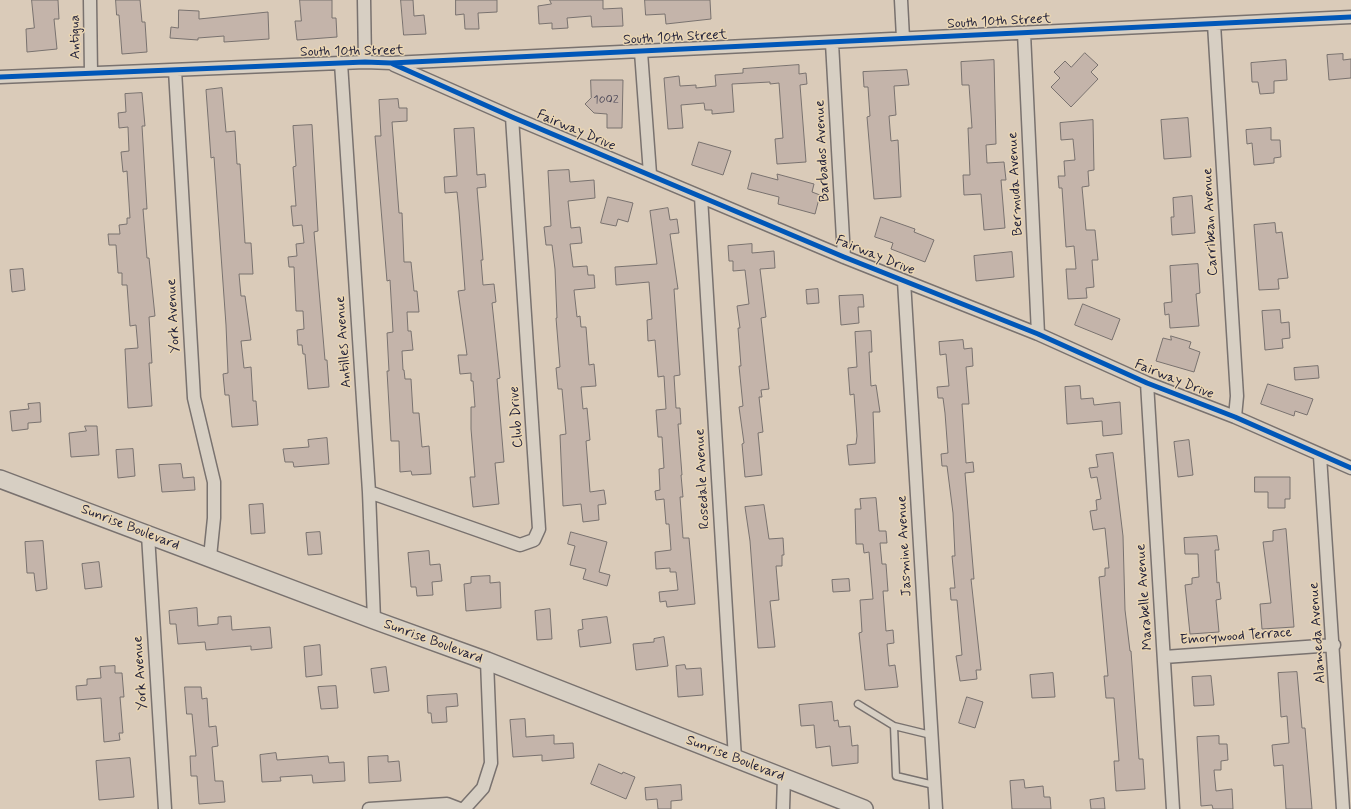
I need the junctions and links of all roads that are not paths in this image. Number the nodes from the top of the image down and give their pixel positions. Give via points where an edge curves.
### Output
1 (90, 0) edge
2 (364, 0) edge
3 (902, 0) edge
4 (1351, 17) edge
5 (1214, 24) junction
6 (1024, 33) junction
7 (903, 38) junction
8 (832, 43) junction
9 (641, 52) junction
10 (366, 62) junction
11 (341, 63) junction
12 (391, 63) junction
13 (175, 70) junction
14 (91, 73) junction
15 (0, 77) edge
16 (512, 117) junction
17 (650, 174) junction
18 (701, 197) junction
19 (844, 257) junction
20 (904, 281) junction
21 (1038, 334) junction
22 (1146, 383) junction
23 (1235, 417) junction
24 (1320, 456) junction
25 (1351, 468) edge
26 (0, 479) edge
27 (369, 492) junction
28 (148, 535) junction
29 (210, 558) junction
30 (374, 620) junction
31 (1334, 645) junction
32 (1164, 657) junction
33 (487, 661) junction
34 (858, 704) dead end
35 (894, 726) junction
36 (931, 735) junction
37 (735, 759) junction
38 (784, 777) junction
39 (934, 785) junction
40 (165, 809) edge
41 (369, 809) edge
42 (460, 809) edge
43 (464, 809) edge
44 (783, 809) edge
45 (864, 809) edge
46 (936, 809) edge
47 (1173, 809) edge
48 (1344, 809) edge

1 - 14 street, Antigua
2 - 10 street
3 - 7 street
4 - 5 street, South 10th Street
5 - 6 street, South 10th Street
5 - 23 street, Carribean Avenue via 1237,388
6 - 7 street, South 10th Street
6 - 21 street, Bermuda Avenue
7 - 8 street, South 10th Street
8 - 9 street, South 10th Street
8 - 19 street, Barbados Avenue
9 - 12 street, South 10th Street
9 - 17 street
10 - 11 street, South 10th Street
10 - 12 street, South 10th Street
11 - 13 street, South 10th Street
11 - 27 street, Antilles Avenue
12 - 16 street, Fairway Drive
13 - 14 street, South 10th Street
13 - 29 street, York Avenue via 194,398 214,482
14 - 15 street, South 10th Street
16 - 17 street, Fairway Drive
16 - 27 street, Club Drive via 539,529 534,540 520,545
17 - 18 street, Fairway Drive
18 - 19 street, Fairway Drive
18 - 37 street, Rosedale Avenue
19 - 20 street, Fairway Drive
20 - 21 street, Fairway Drive
20 - 36 street, Jasmine Avenue
21 - 22 street, Fairway Drive
22 - 23 street, Fairway Drive
22 - 32 street, Marabelle Avenue
23 - 24 street, Fairway Drive
24 - 25 street, Fairway Drive
24 - 31 street, Alameda Avenue
26 - 28 street, Sunrise Boulevard
27 - 30 street, Antilles Avenue
28 - 29 street, Sunrise Boulevard
28 - 40 street, York Avenue
29 - 30 street, Sunrise Boulevard
30 - 33 street, Sunrise Boulevard
31 - 32 street, Emorywood Terrace
31 - 48 street, Alameda Avenue
32 - 47 street, Marabelle Avenue
33 - 37 street, Sunrise Boulevard
33 - 43 street via 491,763 483,788
34 - 35 lane
35 - 36 lane
35 - 39 lane via 896,776
36 - 39 street, Jasmine Avenue
37 - 38 street, Sunrise Boulevard
38 - 44 street
38 - 45 street, Sunrise Boulevard
39 - 46 street, Jasmine Avenue
41 - 42 street via 447,804

